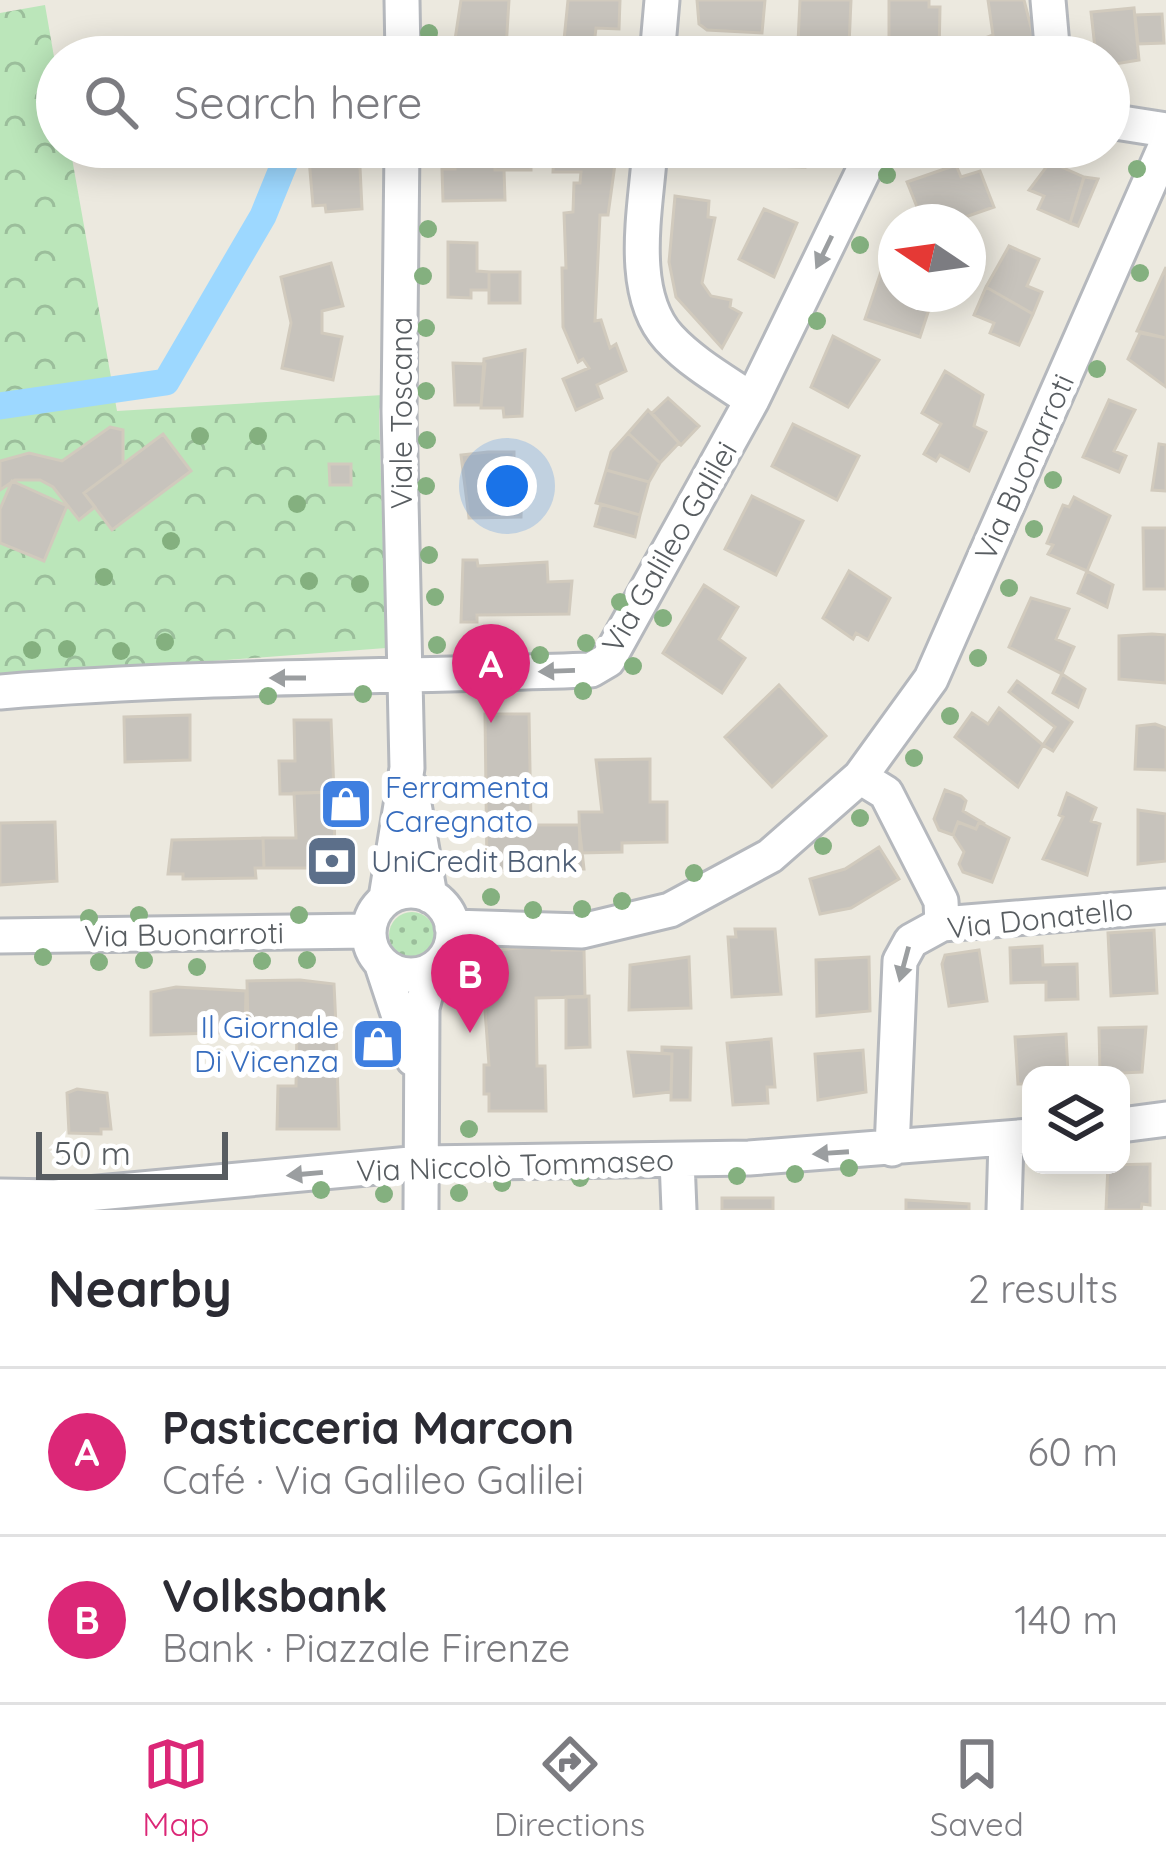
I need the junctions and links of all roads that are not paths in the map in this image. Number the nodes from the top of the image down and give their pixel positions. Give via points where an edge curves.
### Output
1 (402, 0) edge
2 (662, 0) edge
3 (1048, 0) edge
4 (403, 36) edge
5 (659, 36) edge
6 (1051, 36) edge
7 (1130, 124) edge
8 (1166, 130) edge
9 (1166, 145) edge
10 (402, 168) edge
11 (649, 168) edge
12 (865, 168) edge
13 (752, 400) junction
14 (405, 678) junction
15 (0, 692) edge
16 (406, 768) junction
17 (860, 777) junction
18 (430, 896) junction
19 (386, 898) junction
20 (1166, 906) edge
21 (942, 924) junction
22 (452, 928) junction
23 (368, 931) junction
24 (0, 936) edge
25 (382, 965) junction
26 (432, 970) junction
27 (421, 1084) junction
28 (1166, 1119) edge
29 (1130, 1124) edge
30 (1019, 1138) edge
31 (892, 1149) junction
32 (677, 1160) junction
33 (421, 1163) junction
34 (0, 1196) edge
35 (421, 1210) edge
36 (679, 1210) edge
37 (1004, 1210) edge

1 - 4 street
2 - 5 street
3 - 6 street
7 - 8 street
9 - 17 street, Via Buonarroti via 931,679
10 - 14 street, Viale Toscana
11 - 13 street via 650,306 676,345
12 -> 13 street, Via Galileo Galilei
13 -> 14 street, Via Galileo Galilei via 608,660 591,670
14 -> 15 street, Via Galileo Galilei via 164,678
14 - 16 street, Viale Toscana
16 - 18 street
16 - 19 street
17 - 21 street via 886,793 941,901
17 - 22 street, Via Buonarroti via 770,856 670,910 583,931
18 - 19 street
18 - 22 street
19 - 23 street
20 - 21 street, Via Donatello
21 -> 31 street, Via Donatello via 911,941 900,962
22 - 26 street via 448,952
23 - 24 street, Via Buonarroti
23 - 25 street
25 - 26 street via 406,976
25 - 27 street
26 - 27 street via 422,1008
27 - 33 street
28 - 29 street
30 - 31 street, Via Niccolò Tommaseo
30 - 37 street
31 -> 32 street, Via Niccolò Tommaseo
32 - 33 street, Via Niccolò Tommaseo
32 - 36 street
33 -> 34 street, Via Niccolò Tommaseo
33 - 35 street

